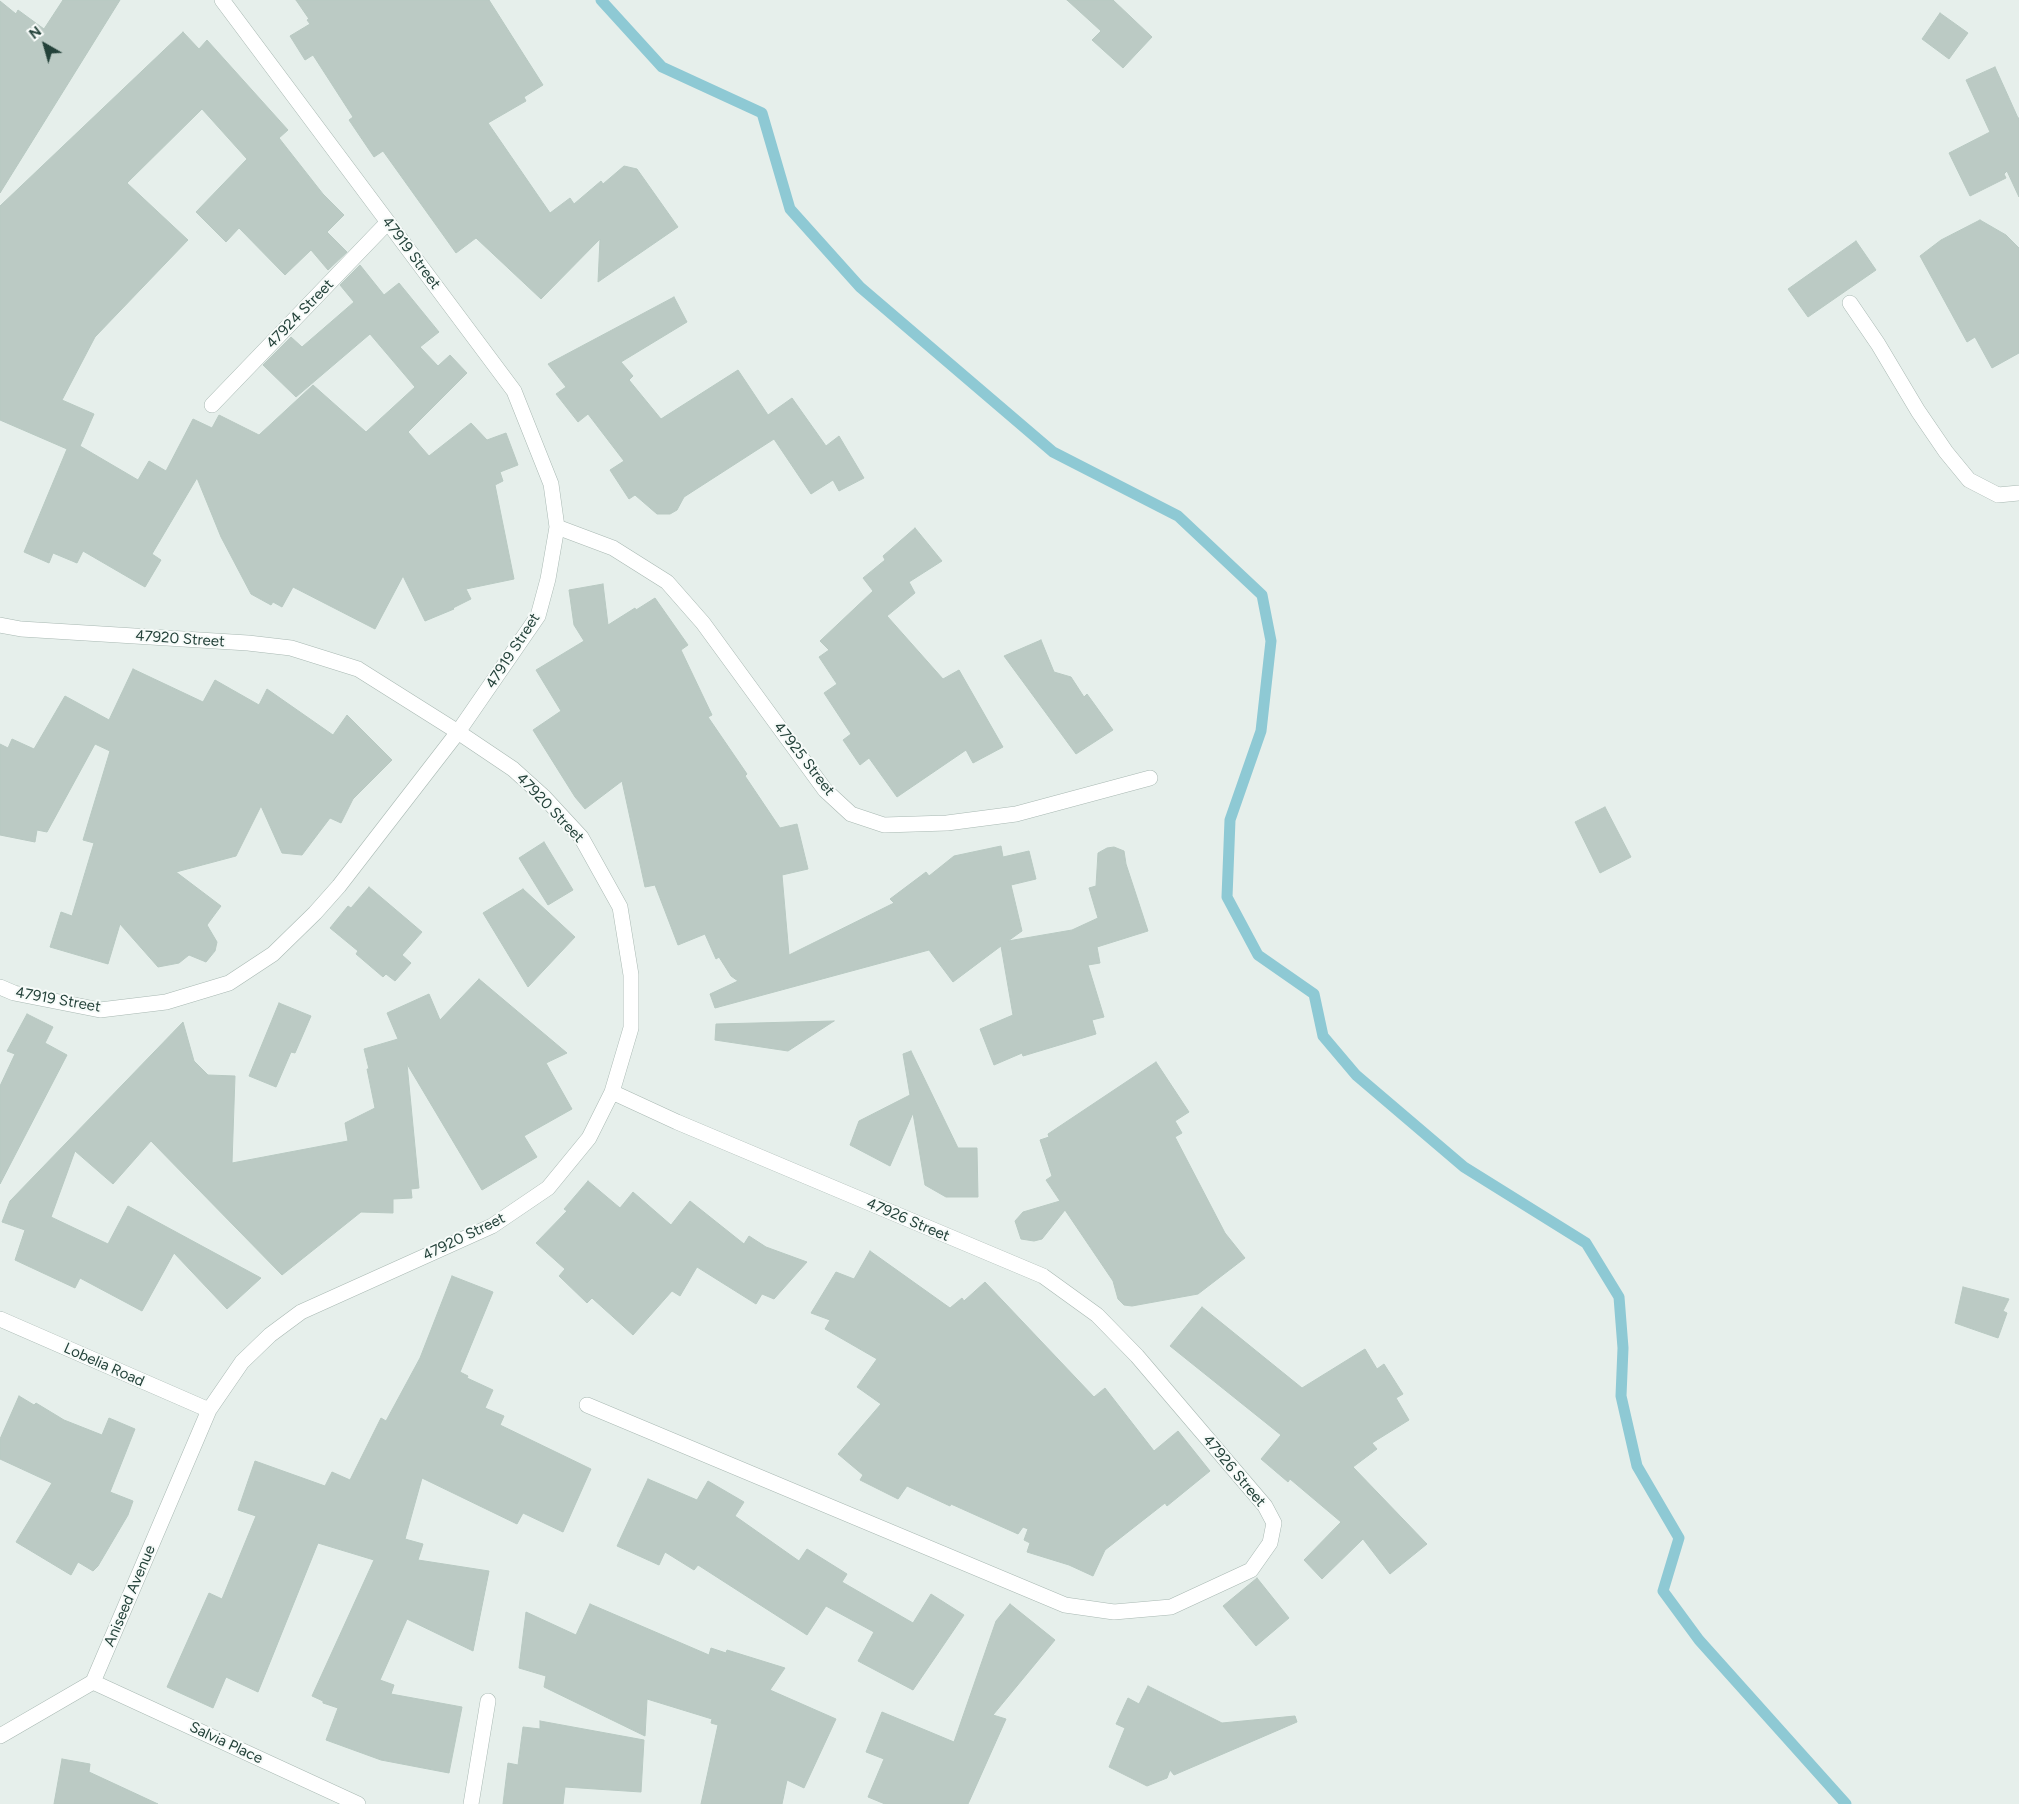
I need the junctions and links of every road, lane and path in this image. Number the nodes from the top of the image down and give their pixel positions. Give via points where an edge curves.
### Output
1 (222, 0) edge
2 (388, 222) junction
3 (1850, 303) dead end
4 (212, 405) dead end
5 (2019, 493) edge
6 (557, 527) junction
7 (0, 625) edge
8 (458, 732) junction
9 (1150, 778) dead end
10 (0, 987) edge
11 (612, 1092) junction
12 (0, 1319) edge
13 (587, 1404) dead end
14 (209, 1410) junction
15 (93, 1682) junction
16 (488, 1701) dead end
17 (0, 1736) edge
18 (358, 1804) edge
19 (470, 1804) edge

1 - 2 street, 47919 Street
2 - 4 street, 47924 Street
2 - 6 street, 47919 Street via 514,391 551,484
3 - 5 street via 1918,411 1969,480 1998,495
6 - 8 street, 47919 Street via 538,616
6 - 9 street, 47925 Street via 613,548 667,582 703,623 825,790 851,814 884,824 947,823 1016,814
7 - 8 street, 47920 Street via 291,648 358,669
8 - 10 street, 47919 Street via 339,886 273,954 229,982 166,1002 100,1010 14,993
8 - 11 street, 47920 Street via 513,769 544,796 581,837 620,907 631,974 631,1028
11 - 13 street, 47926 Street via 1043,1276 1097,1315 1137,1356 1265,1506 1274,1523 1270,1543 1251,1570 1171,1608 1114,1612 1065,1606
11 - 14 street, 47920 Street via 589,1138 548,1188 492,1226 301,1312 242,1362
12 - 14 street, Lobelia Road
14 - 15 street, Aniseed Avenue
15 - 17 street
15 - 18 street, Salvia Place
16 - 19 street

